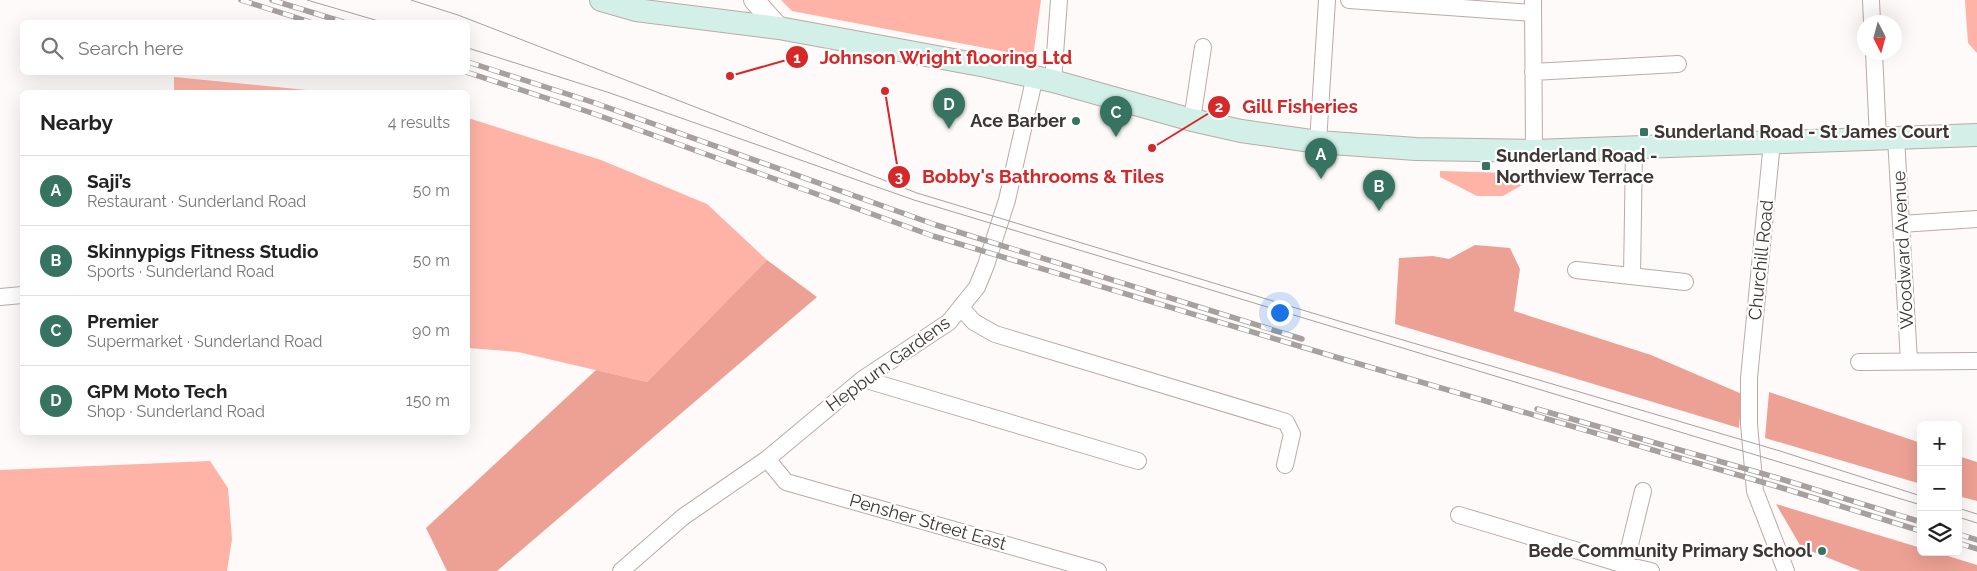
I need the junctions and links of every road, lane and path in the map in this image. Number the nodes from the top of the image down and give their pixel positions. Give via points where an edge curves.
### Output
1 (600, 0) edge
2 (754, 0) edge
3 (1059, 0) edge
4 (1327, 0) edge
5 (1348, 0) edge
6 (1871, 0) edge
7 (637, 5) edge
8 (1533, 7) edge
9 (1872, 15) edge
10 (779, 28) junction
11 (1202, 47) dead end
12 (1875, 60) edge
13 (1678, 64) dead end
14 (1533, 72) junction
15 (1044, 78) junction
16 (1192, 120) junction
17 (1977, 135) edge
18 (1887, 139) junction
19 (1318, 142) junction
20 (1772, 142) junction
21 (1634, 149) junction
22 (1534, 151) junction
23 (1977, 219) edge
24 (1901, 224) junction
25 (1576, 270) dead end
26 (1632, 276) junction
27 (1685, 282) dead end
28 (20, 295) edge
29 (0, 297) edge
30 (961, 308) junction
31 (1909, 361) junction
32 (1977, 361) edge
33 (1859, 362) dead end
34 (863, 379) junction
35 (767, 459) junction
36 (1138, 461) dead end
37 (1284, 466) dead end
38 (1643, 491) dead end
39 (1459, 515) dead end
40 (1637, 569) edge
41 (621, 571) edge
42 (1098, 571) edge
43 (1786, 571) edge

1 - 7 main road
2 - 10 street
3 - 15 street, Hepburn Gardens
4 - 19 street
5 - 8 street
6 - 9 street
7 - 10 main road
8 - 14 street
10 - 15 main road
11 - 16 street
12 - 18 street, Woodward Avenue
13 - 14 street
14 - 22 street
15 - 16 main road
15 - 30 street, Hepburn Gardens via 978,287
16 - 19 main road
17 - 18 main road
18 - 20 main road
18 - 24 street, Woodward Avenue
19 - 22 main road via 1416,149
20 - 21 main road
20 - 43 street, Churchill Road via 1749,378 1749,424 1755,491
21 - 22 main road
21 - 26 street
23 - 24 street
24 - 31 street, Woodward Avenue
25 - 26 street
26 - 27 street
28 - 29 street
30 - 34 street, Hepburn Gardens via 949,322
30 - 37 street via 974,322 996,334 1286,422 1292,434
31 - 32 street
31 - 33 street
34 - 35 street, Hepburn Gardens
34 - 36 street
35 - 41 street, Hepburn Gardens via 682,516
35 - 42 street, Pensher Street East via 786,482
38 - 40 street
39 - 40 street

